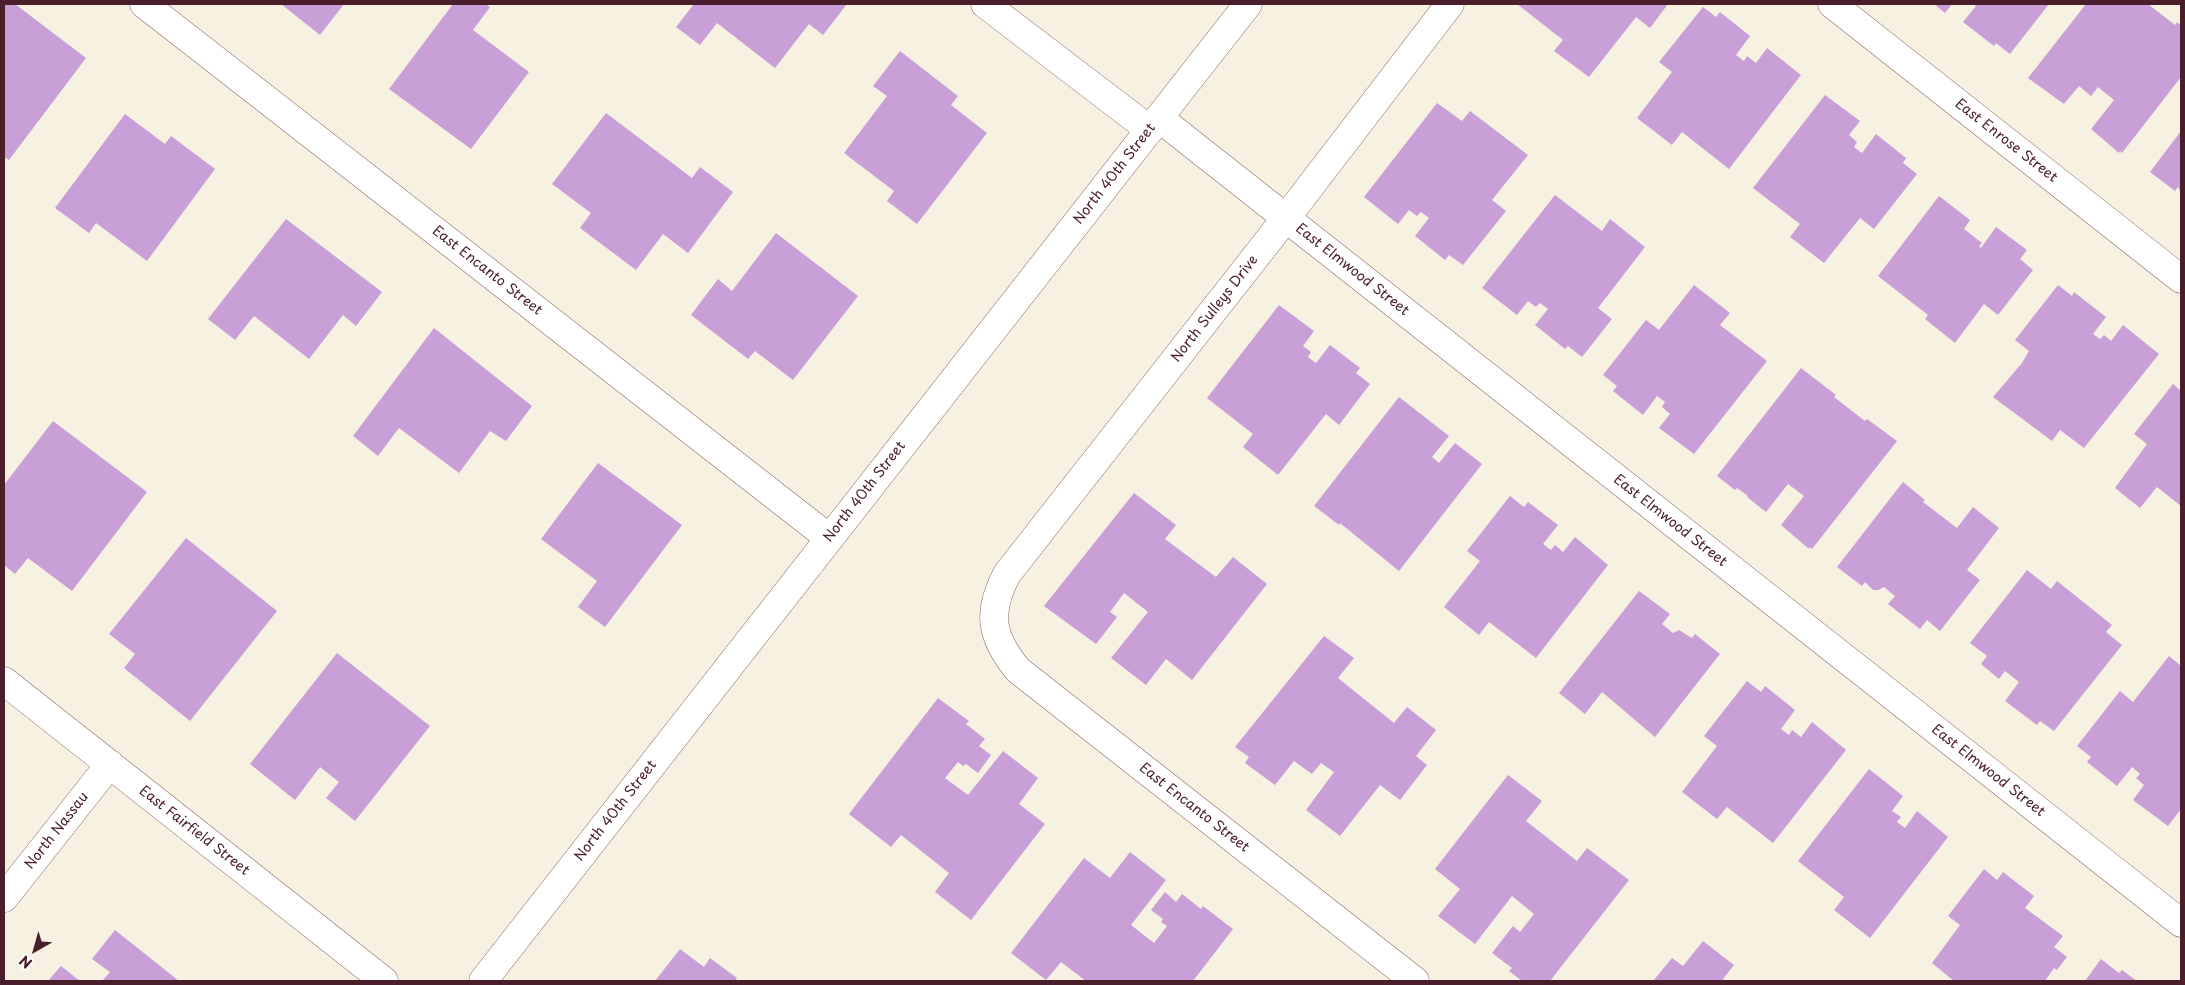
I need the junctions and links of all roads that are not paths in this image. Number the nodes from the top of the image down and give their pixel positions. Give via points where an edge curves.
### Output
1 (144, 4) edge
2 (985, 4) edge
3 (1248, 4) edge
4 (1450, 4) edge
5 (1832, 4) edge
6 (1154, 124) junction
7 (1286, 218) junction
8 (2181, 279) edge
9 (829, 538) junction
10 (993, 619) joint
11 (4, 681) edge
12 (110, 764) junction
13 (4, 898) edge
14 (2181, 923) edge
15 (384, 981) edge
16 (483, 981) edge
17 (1415, 981) edge

1 - 9 street, East Encanto Street
2 - 6 street, East Elmwood Street
3 - 6 street, North 40th Street
4 - 7 street, North Sulleys Drive
5 - 8 street, East Enrose Street
6 - 7 street, East Elmwood Street
6 - 9 street, North 40th Street
7 - 10 street, North Sulleys Drive via 1007,574 995,602
7 - 14 street, East Elmwood Street
9 - 16 street, North 40th Street
10 - 17 street, East Encanto Street via 1004,650 1018,670
11 - 12 street, East Fairfield Street
12 - 13 street, North Nassau
12 - 15 street, East Fairfield Street

